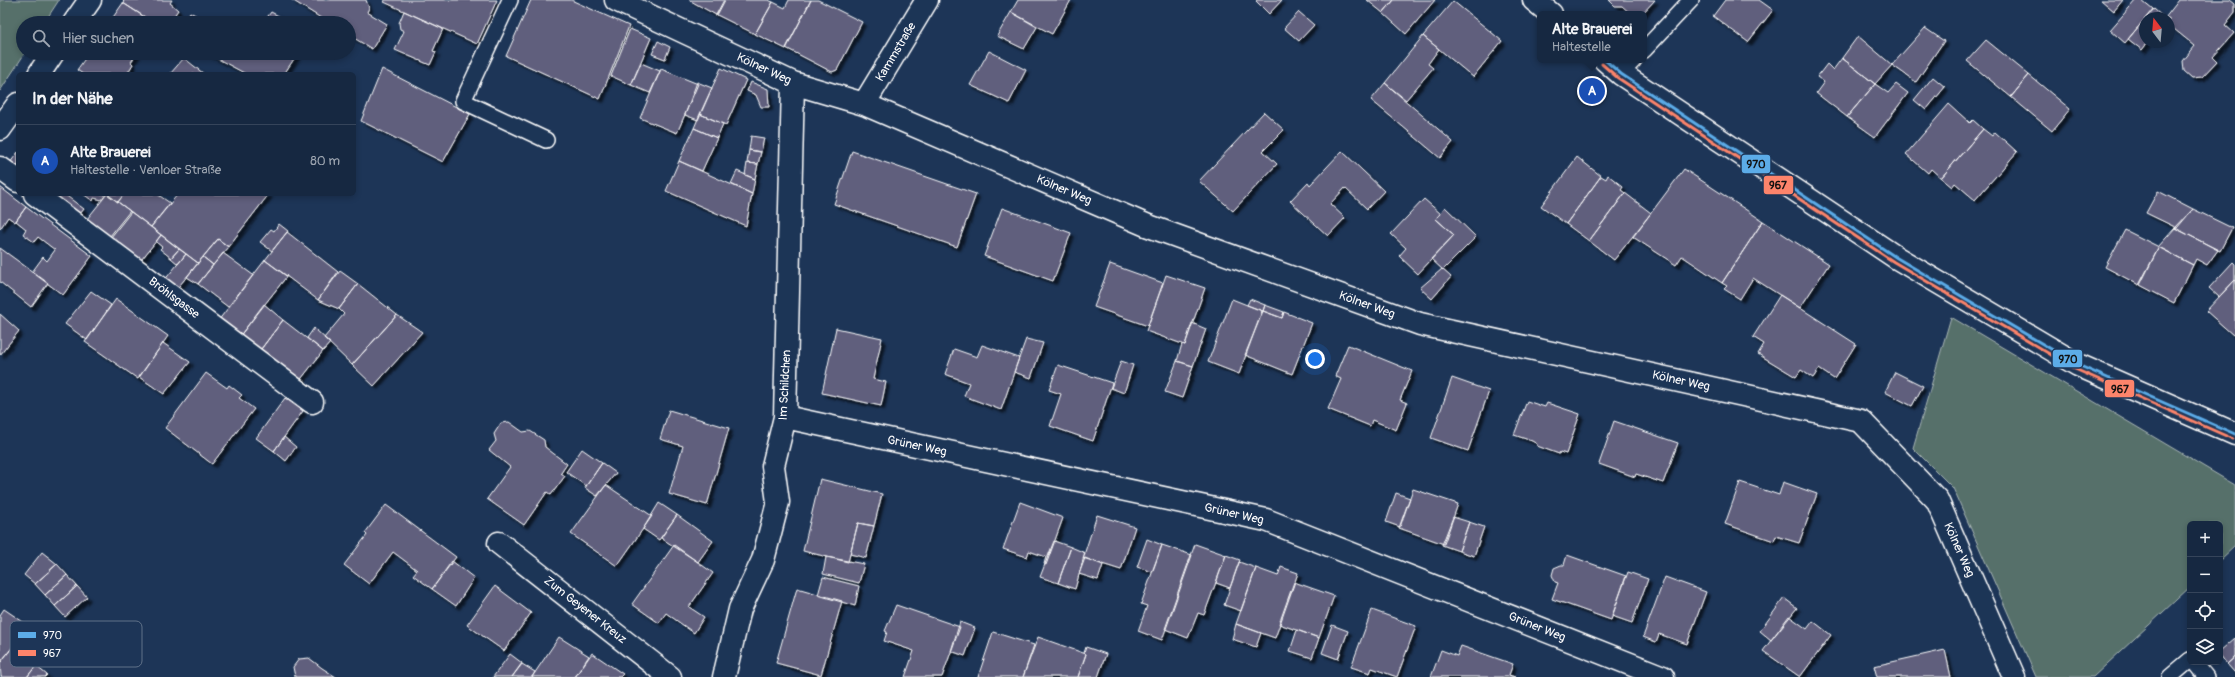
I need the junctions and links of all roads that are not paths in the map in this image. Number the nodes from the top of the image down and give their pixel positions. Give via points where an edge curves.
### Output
1 (90, 0) edge
2 (510, 0) edge
3 (616, 0) edge
4 (927, 0) edge
5 (1534, 0) edge
6 (1691, 0) edge
7 (1547, 11) edge
8 (79, 16) edge
9 (1647, 47) edge
10 (48, 60) edge
11 (1615, 63) edge
12 (1628, 67) edge
13 (40, 72) edge
14 (793, 83) junction
15 (864, 104) junction
16 (16, 107) edge
17 (0, 129) edge
18 (546, 140) dead end
19 (0, 168) edge
20 (16, 180) edge
21 (38, 196) edge
22 (312, 402) dead end
23 (785, 417) junction
24 (2235, 434) edge
25 (499, 543) dead end
26 (2187, 663) edge
27 (2196, 665) edge
28 (670, 677) edge
29 (724, 677) edge
30 (1663, 677) edge
31 (2014, 677) edge
32 (2170, 677) edge
33 (2206, 677) edge

1 - 8 street
2 - 18 lane via 463,101
3 - 14 street, Kölner Weg
4 - 15 street, Kammstraße
5 - 7 street
6 - 9 lane
10 - 13 street
11 - 12 street
12 - 24 street via 1897,258 2072,361
14 - 15 street, Kölner Weg
14 - 23 street, Im Schildchen
15 - 31 street, Kölner Weg via 1146,225 1420,324 1861,421 1937,500
16 - 17 street
19 - 20 street
21 - 22 street, Bröhlsgasse
23 - 29 street, Im Schildchen via 773,466 778,502 763,560 740,609
23 - 30 street, Grüner Weg via 1266,520
25 - 28 street, Zum Geyener Kreuz
26 - 32 lane
27 - 33 lane

